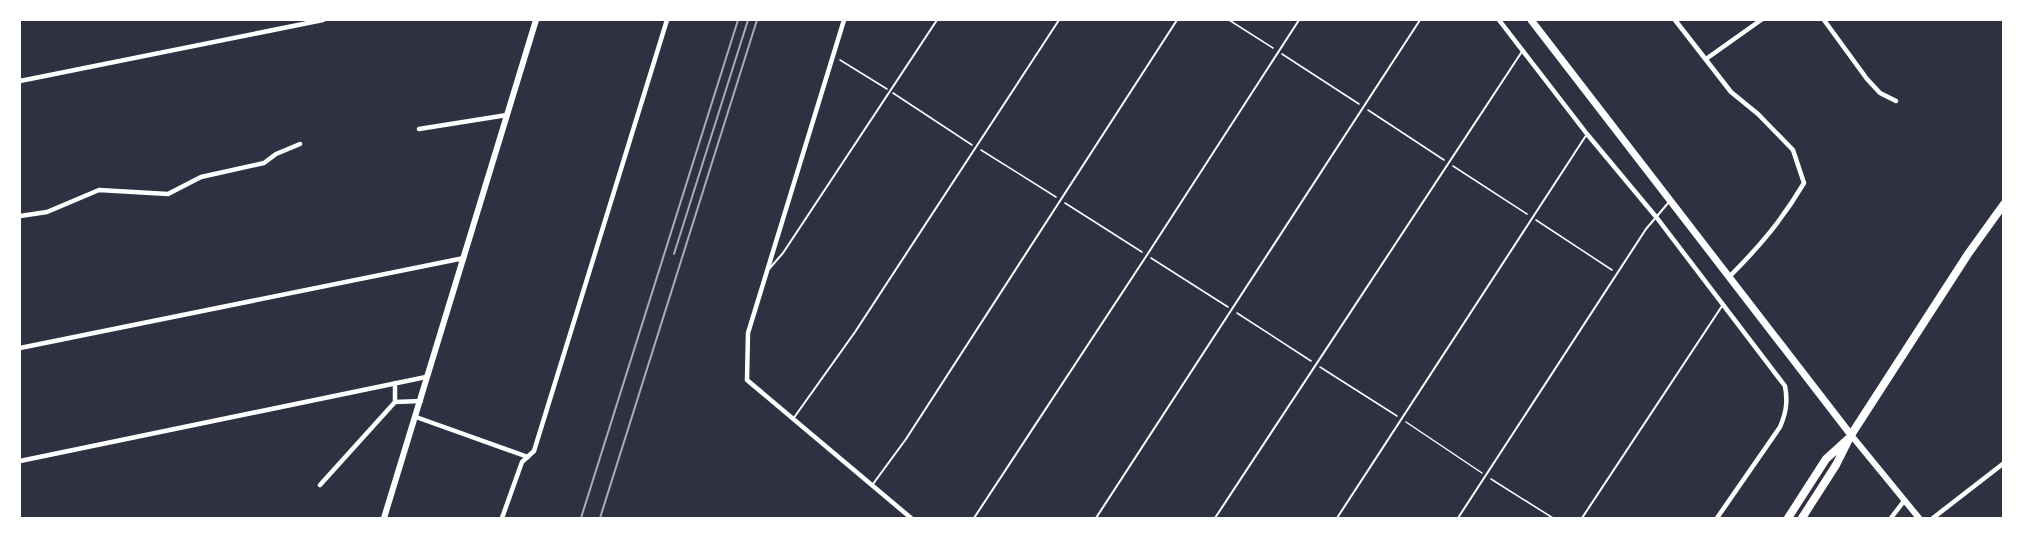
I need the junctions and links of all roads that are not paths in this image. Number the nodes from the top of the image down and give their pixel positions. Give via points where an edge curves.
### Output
1 (322, 20) edge
2 (536, 20) edge
3 (667, 20) edge
4 (844, 20) edge
5 (937, 20) edge
6 (1059, 20) edge
7 (1177, 20) edge
8 (1299, 20) edge
9 (1420, 20) edge
10 (1499, 20) edge
11 (1531, 20) edge
12 (1675, 20) edge
13 (1761, 20) edge
14 (1824, 20) edge
15 (1523, 50) junction
16 (1706, 59) junction
17 (20, 81) edge
18 (1896, 101) dead end
19 (507, 115) junction
20 (419, 129) dead end
21 (1587, 134) junction
22 (300, 144) dead end
23 (1671, 200) junction
24 (2004, 204) edge
25 (20, 216) edge
26 (1657, 218) junction
27 (464, 258) junction
28 (767, 270) junction
29 (1730, 276) junction
30 (1722, 306) junction
31 (20, 348) edge
32 (426, 377) junction
33 (395, 383) junction
34 (421, 401) junction
35 (395, 402) junction
36 (416, 417) junction
37 (793, 420) junction
38 (1851, 435) junction
39 (528, 457) junction
40 (20, 461) edge
41 (2004, 463) edge
42 (320, 485) dead end
43 (872, 485) junction
44 (1904, 501) junction
45 (384, 519) edge
46 (502, 519) edge
47 (911, 519) edge
48 (974, 519) edge
49 (1096, 519) edge
50 (1215, 519) edge
51 (1337, 519) edge
52 (1458, 519) edge
53 (1582, 519) edge
54 (1717, 519) edge
55 (1788, 519) edge
56 (1802, 519) edge
57 (1891, 519) edge
58 (1919, 519) edge
59 (1933, 519) edge

1 - 17 street
2 - 19 street
3 - 39 street via 534,451
4 - 28 street
5 - 28 lane via 783,253
6 - 37 lane
7 - 43 lane via 906,439
8 - 48 lane
9 - 49 lane
10 - 15 street
11 - 23 main road
12 - 16 street
13 - 16 street
14 - 18 street via 1880,93
15 - 21 street
15 - 50 lane
16 - 29 street via 1731,92 1793,150 1804,183 1762,244
19 - 20 street
19 - 27 street
21 - 26 street
21 - 51 lane
22 - 25 street via 264,163 201,177 168,194 99,190 47,212
23 - 26 lane
23 - 29 main road
24 - 38 main road
26 - 30 street
26 - 52 lane via 1646,229
27 - 31 street
27 - 32 street
28 - 37 street via 748,333 747,380
29 - 38 main road
30 - 53 lane
30 - 54 street via 1785,386 1787,397 1780,427
32 - 33 street
32 - 34 street
33 - 35 street
33 - 40 street
34 - 35 street
34 - 36 street
35 - 42 street
36 - 39 street
36 - 45 street
37 - 43 street
38 - 44 street
38 - 55 main road via 1826,459
38 - 56 main road
39 - 46 street via 522,462
41 - 59 street
43 - 47 street
44 - 57 street
44 - 58 street

